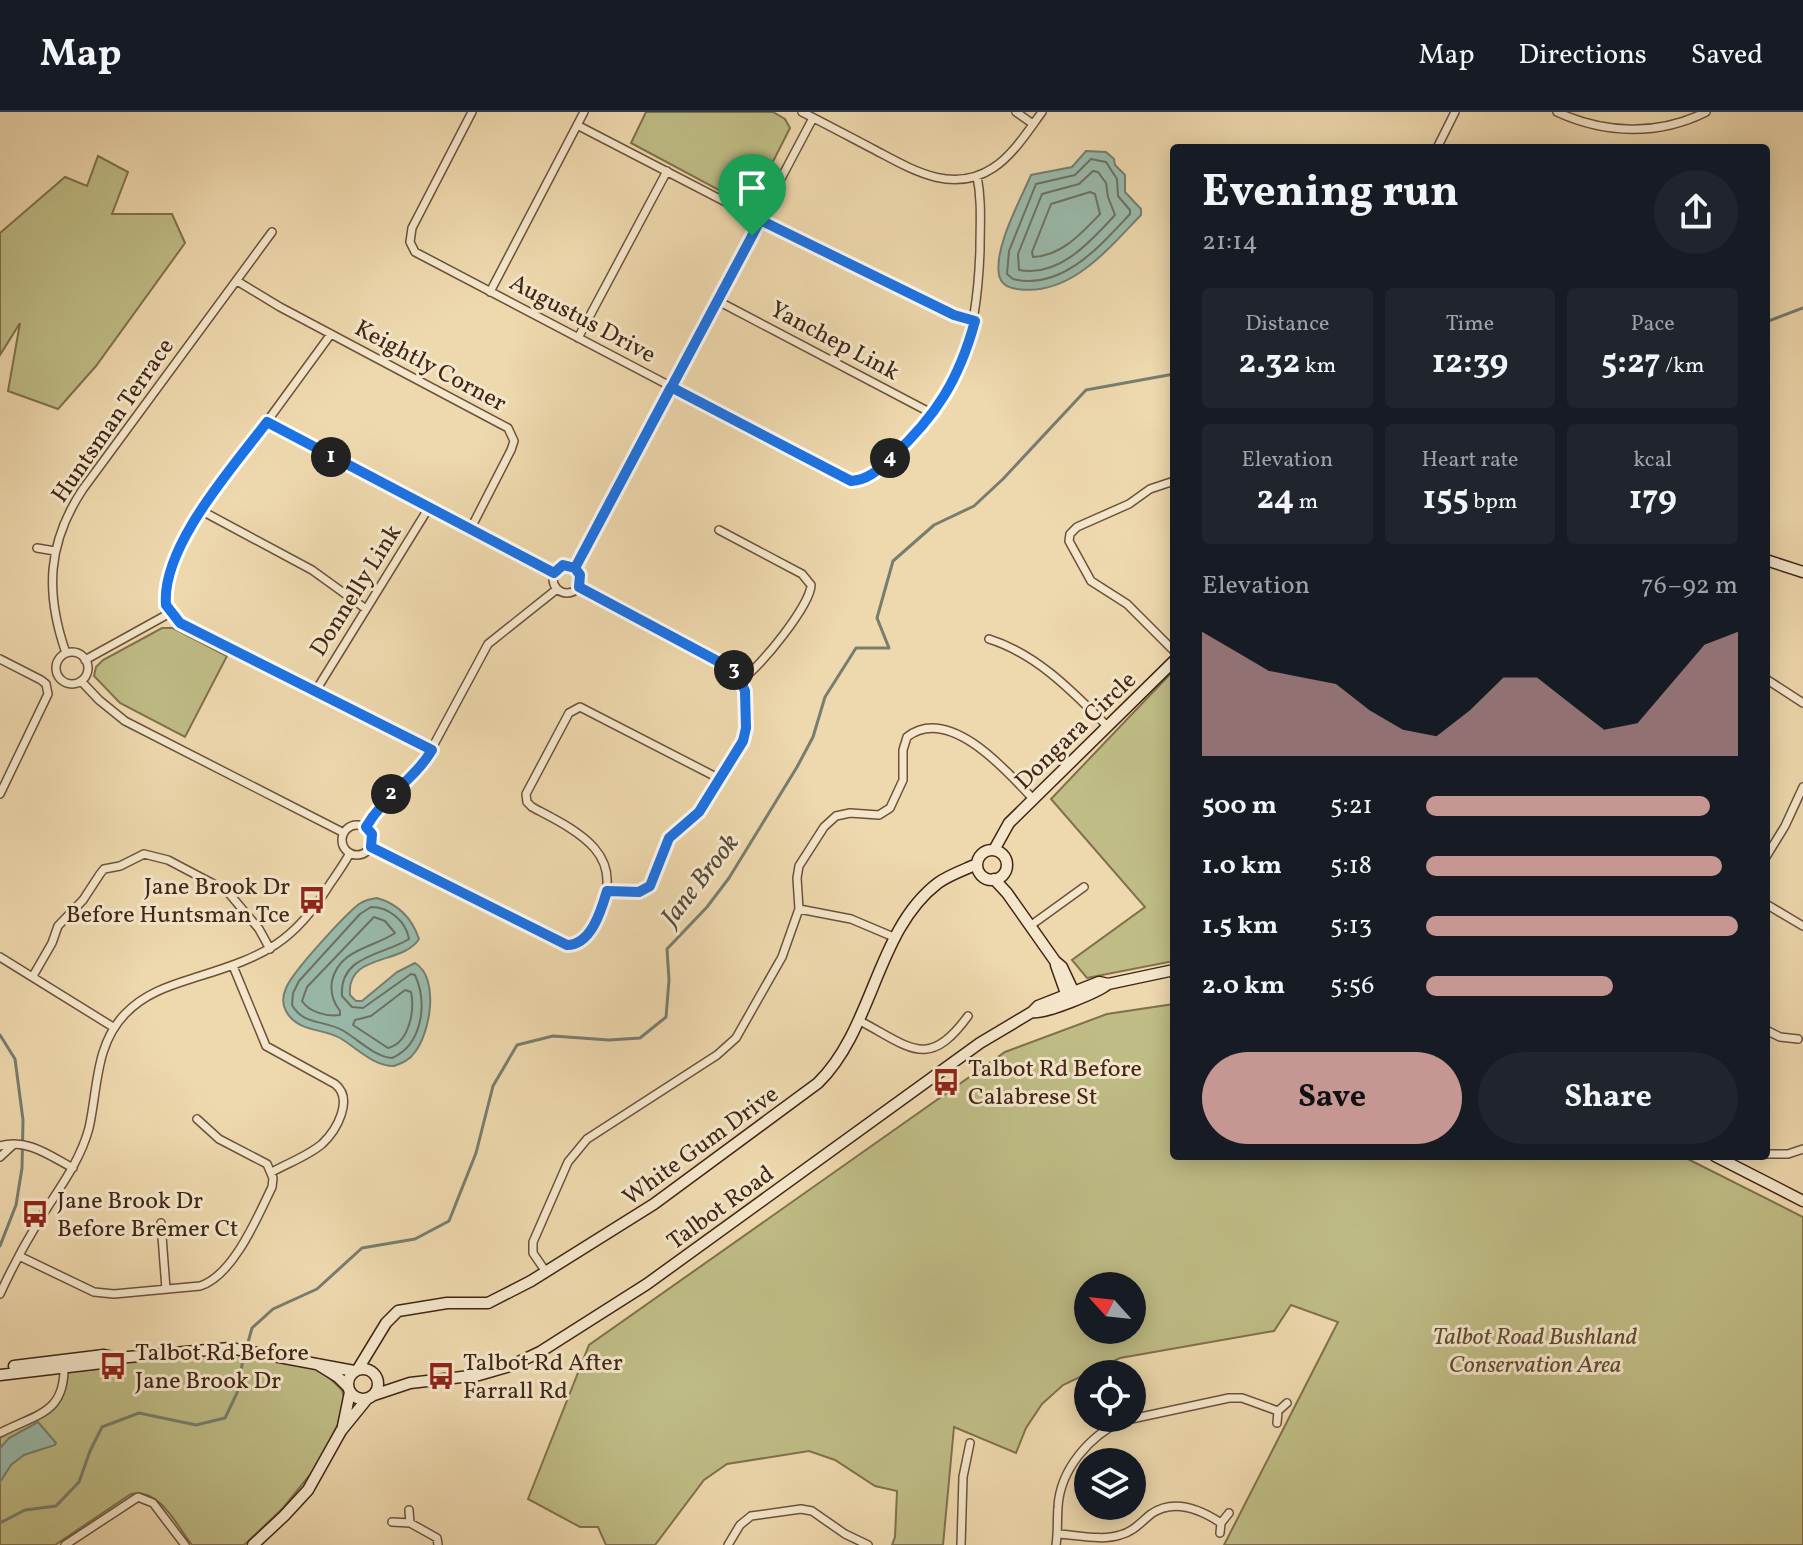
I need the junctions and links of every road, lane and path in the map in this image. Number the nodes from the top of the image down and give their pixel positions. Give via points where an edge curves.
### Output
1 (472, 112) edge
2 (584, 112) edge
3 (802, 112) edge
4 (1016, 112) edge
5 (1042, 112) edge
6 (1455, 112) edge
7 (1557, 112) edge
8 (1706, 112) edge
9 (813, 118) junction
10 (1033, 124) junction
11 (577, 125) junction
12 (1439, 144) edge
13 (667, 171) junction
14 (977, 176) junction
15 (760, 220) junction
16 (272, 232) dead end
17 (237, 281) junction
18 (490, 292) junction
19 (718, 301) junction
20 (975, 321) junction
21 (331, 334) junction
22 (578, 338) junction
23 (671, 387) junction
24 (933, 414) junction
25 (267, 422) junction
26 (1170, 483) edge
27 (428, 509) junction
28 (202, 511) junction
29 (470, 530) junction
30 (719, 530) dead end
31 (37, 548) dead end
32 (55, 551) junction
33 (1771, 561) edge
34 (575, 568) junction
35 (1803, 572) edge
36 (554, 573) junction
37 (579, 587) junction
38 (557, 589) junction
39 (366, 609) junction
40 (170, 613) junction
41 (989, 639) dead end
42 (1170, 647) edge
43 (66, 653) junction
44 (0, 659) edge
45 (85, 660) junction
46 (1170, 665) edge
47 (742, 679) junction
48 (81, 681) junction
49 (1770, 682) edge
50 (315, 692) junction
51 (1803, 703) edge
52 (1108, 727) junction
53 (432, 750) junction
54 (720, 779) junction
55 (1803, 787) edge
56 (0, 794) edge
57 (1033, 799) junction
58 (1801, 799) edge
59 (366, 827) junction
60 (344, 833) junction
61 (371, 847) junction
62 (1770, 850) edge
63 (998, 852) junction
64 (350, 853) junction
65 (978, 869) junction
66 (997, 878) junction
67 (1084, 887) dead end
68 (607, 891) junction
69 (1770, 906) edge
70 (799, 909) junction
71 (1030, 926) junction
72 (1803, 926) edge
73 (896, 938) junction
74 (270, 949) junction
75 (0, 957) edge
76 (233, 966) junction
77 (1170, 971) edge
78 (33, 976) junction
79 (1072, 996) junction
80 (968, 1016) dead end
81 (860, 1021) junction
82 (113, 1027) junction
83 (1770, 1032) edge
84 (1798, 1039) dead end
85 (197, 1119) dead end
86 (1, 1148) edge
87 (1803, 1149) edge
88 (1770, 1154) edge
89 (1723, 1160) edge
90 (73, 1168) junction
91 (272, 1172) junction
92 (1803, 1201) edge
93 (161, 1223) dead end
94 (19, 1256) junction
95 (546, 1272) junction
96 (166, 1289) junction
97 (0, 1294) edge
98 (377, 1341) junction
99 (312, 1361) junction
100 (64, 1363) junction
101 (0, 1368) edge
102 (356, 1370) junction
103 (0, 1375) edge
104 (376, 1377) junction
105 (410, 1383) junction
106 (349, 1390) junction
107 (370, 1397) junction
108 (1287, 1403) dead end
109 (1278, 1411) junction
110 (1277, 1423) dead end
111 (341, 1431) junction
112 (0, 1433) edge
113 (970, 1443) dead end
114 (409, 1510) dead end
115 (1229, 1513) dead end
116 (392, 1522) dead end
117 (410, 1523) junction
118 (1221, 1523) junction
119 (1220, 1533) dead end
120 (1058, 1534) junction
121 (65, 1545) edge
122 (185, 1545) edge
123 (253, 1545) edge
124 (438, 1545) edge
125 (728, 1545) edge
126 (868, 1545) edge
127 (961, 1545) edge
128 (1056, 1545) edge

1 - 18 street, Augustus Drive via 412,228 410,242 420,255
2 - 11 street
3 - 9 street
4 - 10 street
5 - 10 street
6 - 12 street
7 - 8 street via 1620,130 1659,128
9 - 14 street via 922,174 950,180
9 - 15 street
10 - 14 street via 1004,159
11 - 13 street
11 - 18 street
13 - 15 street
13 - 22 street
14 - 20 street, Augustus Drive via 981,198
15 - 19 street
15 - 20 street
16 - 17 street, Huntsman Terrace
17 - 21 street, Keightly Corner
17 - 32 street, Huntsman Terrace via 83,489
18 - 22 street, Augustus Drive
19 - 23 street
19 - 24 street, Yanchep Link
20 - 24 street, Augustus Drive via 959,370
21 - 25 street
21 - 29 street, Keightly Corner via 512,434 511,450
22 - 23 street, Augustus Drive
23 - 24 street, Augustus Drive via 851,481 873,475
23 - 34 street
25 - 27 street
25 - 28 street
26 - 42 street via 1077,527 1069,541 1091,581 1127,604
27 - 29 street
27 - 39 street, Donnelly Link
28 - 39 street via 312,570
28 - 40 street via 178,552 166,599
29 - 36 street
30 - 47 street via 802,574 811,585 808,600 792,622 760,665
31 - 32 street
32 - 43 street, Huntsman Terrace via 51,589
33 - 35 main road
34 - 36 street via 563,565
34 - 37 street
36 - 38 street
37 - 38 street via 568,593
37 - 47 street via 730,667
38 - 53 street via 488,644
39 - 50 street, Donnelly Link
40 - 45 street
40 - 50 street
41 - 52 street via 1016,649 1053,675
43 - 45 street
43 - 48 street via 57,662 57,675 68,684
44 - 56 street via 41,680 48,694
45 - 48 street
46 - 52 main road, Dongara Circle
47 - 54 street via 746,735
48 - 60 street via 125,721
49 - 51 street
50 - 53 street
52 - 57 main road, Dongara Circle
53 - 59 street
54 - 68 street via 695,817 669,838 650,886 639,892
54 - 68 street via 580,707 569,713 526,794 527,802 588,840 601,858
55 - 58 street
57 - 63 main road, Dongara Circle via 1004,828
57 - 70 street via 972,741 939,730 913,732 904,743 903,780 890,808 879,815 836,816 816,838 797,871
58 - 62 street
59 - 60 street via 351,826
59 - 61 street via 372,834
60 - 64 street via 343,846
61 - 64 street via 359,855
61 - 68 street via 559,943 575,945 588,934
63 - 65 main road, White Gum Drive via 983,853
63 - 66 main road via 1007,864
64 - 74 street via 308,918
65 - 66 main road
65 - 73 main road, White Gum Drive via 939,883 910,911
66 - 71 main road
67 - 71 street
69 - 72 street
70 - 73 street via 851,919
70 - 95 street via 782,957 736,1038 587,1139 572,1155 533,1242 533,1253
71 - 79 main road
73 - 81 main road, White Gum Drive
74 - 76 street
74 - 78 street via 227,891 168,860 144,854 104,869 58,926
75 - 78 street
76 - 82 street via 159,989
76 - 91 street via 266,1046 344,1093 344,1107 324,1142
77 - 79 main road, Talbot Road
78 - 82 street
79 - 105 main road, Talbot Road via 980,1043 647,1284 557,1342 487,1373
80 - 81 street via 952,1036 926,1051
81 - 95 main road, White Gum Drive via 839,1060 818,1083 654,1204
82 - 90 street via 100,1058 88,1132
83 - 84 street
85 - 91 street
86 - 90 street via 30,1146
87 - 88 street
89 - 92 main road
90 - 94 street
91 - 96 street via 272,1187 262,1207 219,1276 200,1286
93 - 96 street
94 - 96 street via 94,1292
94 - 97 street
95 - 98 main road, White Gum Drive via 488,1303 398,1311
98 - 102 main road, White Gum Drive
98 - 104 main road
99 - 100 main road via 246,1349 201,1348
99 - 102 main road
99 - 106 main road
100 - 101 main road
100 - 103 main road
100 - 112 street via 65,1385 58,1400
102 - 104 main road via 368,1369
102 - 106 main road
104 - 105 main road, Talbot Road
104 - 107 main road via 378,1388
105 - 107 main road, Talbot Road
106 - 107 main road via 357,1398
106 - 111 main road
107 - 111 main road
108 - 109 street
109 - 110 street
109 - 120 street via 1229,1398 1107,1428 1093,1437 1062,1488
111 - 123 main road via 308,1490
113 - 127 street
114 - 117 street
115 - 118 street
116 - 117 street
117 - 124 street via 437,1538
118 - 119 street
118 - 120 street via 1197,1510 1173,1506 1117,1536
120 - 128 street
121 - 122 street via 138,1497 153,1503
125 - 126 street via 751,1516 801,1509

